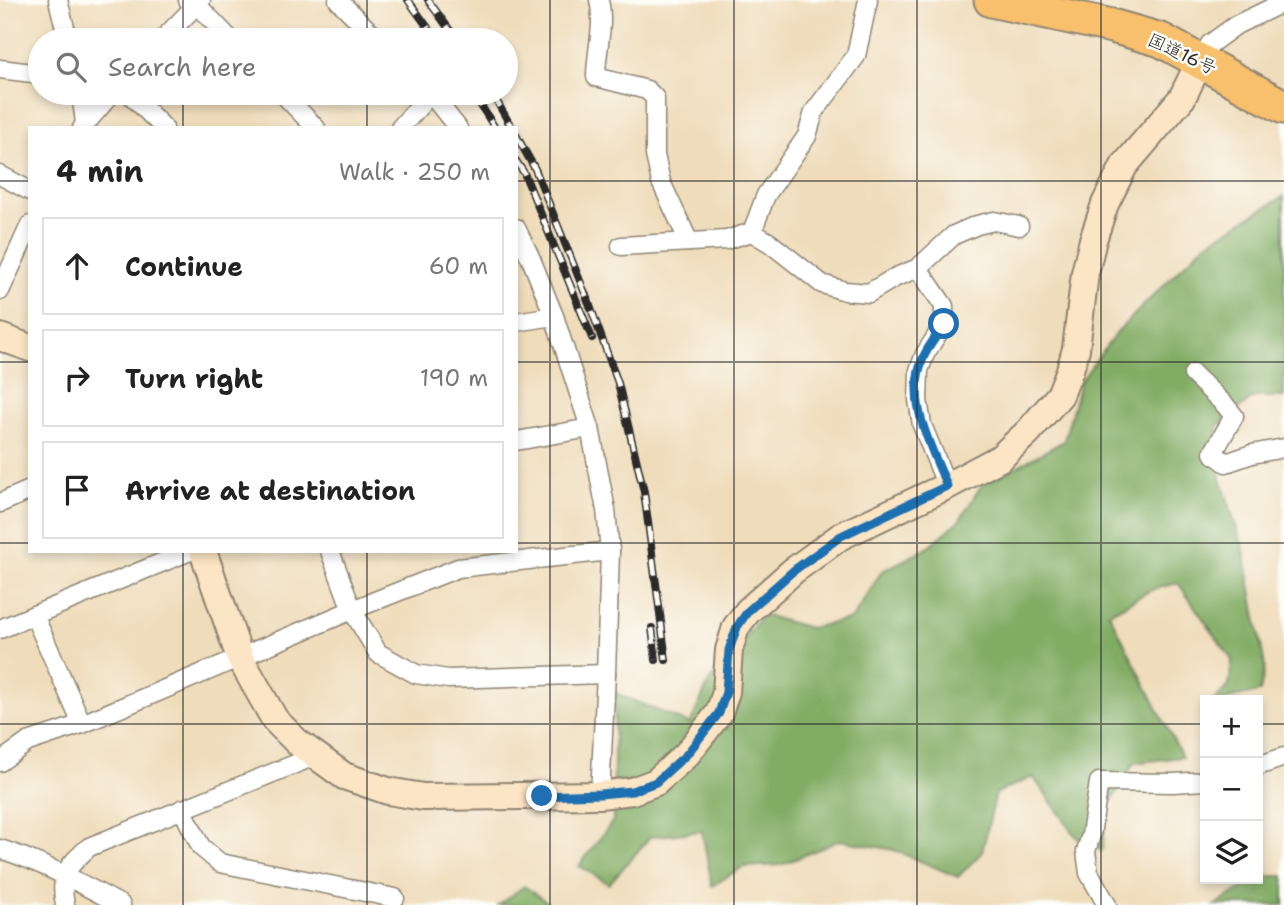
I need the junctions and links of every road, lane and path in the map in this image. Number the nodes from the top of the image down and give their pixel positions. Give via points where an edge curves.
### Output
1 (58, 0) edge
2 (338, 0) edge
3 (599, 0) edge
4 (868, 0) edge
5 (991, 0) edge
6 (195, 2) edge
7 (1284, 2) edge
8 (65, 28) edge
9 (172, 28) edge
10 (220, 28) edge
11 (366, 28) edge
12 (1200, 61) junction
13 (0, 69) edge
14 (28, 72) edge
15 (82, 105) edge
16 (102, 105) edge
17 (142, 105) edge
18 (294, 105) edge
19 (420, 105) edge
20 (440, 105) edge
21 (1284, 107) edge
22 (84, 125) edge
23 (162, 126) edge
24 (314, 126) edge
25 (402, 126) edge
26 (456, 126) edge
27 (0, 175) edge
28 (28, 190) edge
29 (1020, 226) dead end
30 (28, 229) edge
31 (518, 232) edge
32 (752, 232) junction
33 (689, 242) junction
34 (621, 246) dead end
35 (918, 268) junction
36 (0, 291) edge
37 (554, 316) junction
38 (518, 322) edge
39 (0, 337) edge
40 (28, 347) edge
41 (1193, 374) dead end
42 (590, 428) junction
43 (518, 441) edge
44 (1284, 448) edge
45 (947, 486) junction
46 (28, 491) edge
47 (0, 503) edge
48 (610, 551) junction
49 (185, 553) edge
50 (204, 553) edge
51 (331, 553) edge
52 (352, 610) junction
53 (34, 615) junction
54 (0, 629) edge
55 (240, 658) junction
56 (606, 674) junction
57 (82, 724) junction
58 (315, 756) junction
59 (1284, 757) edge
60 (0, 762) edge
61 (1263, 764) edge
62 (1200, 781) edge
63 (600, 794) junction
64 (182, 809) junction
65 (0, 849) edge
66 (64, 875) junction
67 (395, 898) dead end
68 (65, 905) edge
69 (121, 905) edge
70 (1107, 905) edge

1 - 8 street
2 - 11 street
3 - 33 street via 596,76 647,90 655,98 655,155
4 - 32 street via 856,56 814,111 807,136 766,195
5 - 12 highway, 国道16号 via 1161,40
6 - 9 street
6 - 10 street
7 - 12 street via 1236,25 1210,44
12 - 21 highway, 国道16号
12 - 45 street via 1182,97 1125,166 1105,204 1085,273 1076,349 1060,395 1000,458
13 - 14 street
15 - 22 street
16 - 22 street
17 - 23 street
18 - 24 street
19 - 25 street
20 - 26 street
27 - 28 street
29 - 35 street via 995,221 977,225 954,235
30 - 36 street
31 - 37 street
32 - 33 street via 726,240
32 - 35 street via 822,284 845,291 869,293
33 - 34 street
35 - 45 street via 944,306 944,324 919,370 918,400 922,425
37 - 38 street
37 - 42 street
39 - 40 street
41 - 44 street via 1234,416 1213,453 1226,463
42 - 43 street
42 - 48 street
45 - 63 street via 841,536 784,579 737,627 719,713 687,754 656,782 632,791
46 - 47 street
48 - 52 street via 458,568
48 - 56 street
49 - 53 street
50 - 55 street
51 - 52 street
52 - 55 street
52 - 56 street via 378,653 416,674 448,679
53 - 54 street
53 - 57 street
55 - 57 street
55 - 58 street via 275,719
56 - 63 street
57 - 60 street via 28,742
58 - 63 street via 344,776 423,797
58 - 64 street
59 - 61 street
62 - 70 street via 1099,782 1086,850 1089,873
64 - 66 street via 89,847
64 - 67 street via 201,847 220,863
65 - 66 street
66 - 68 street
66 - 69 street

